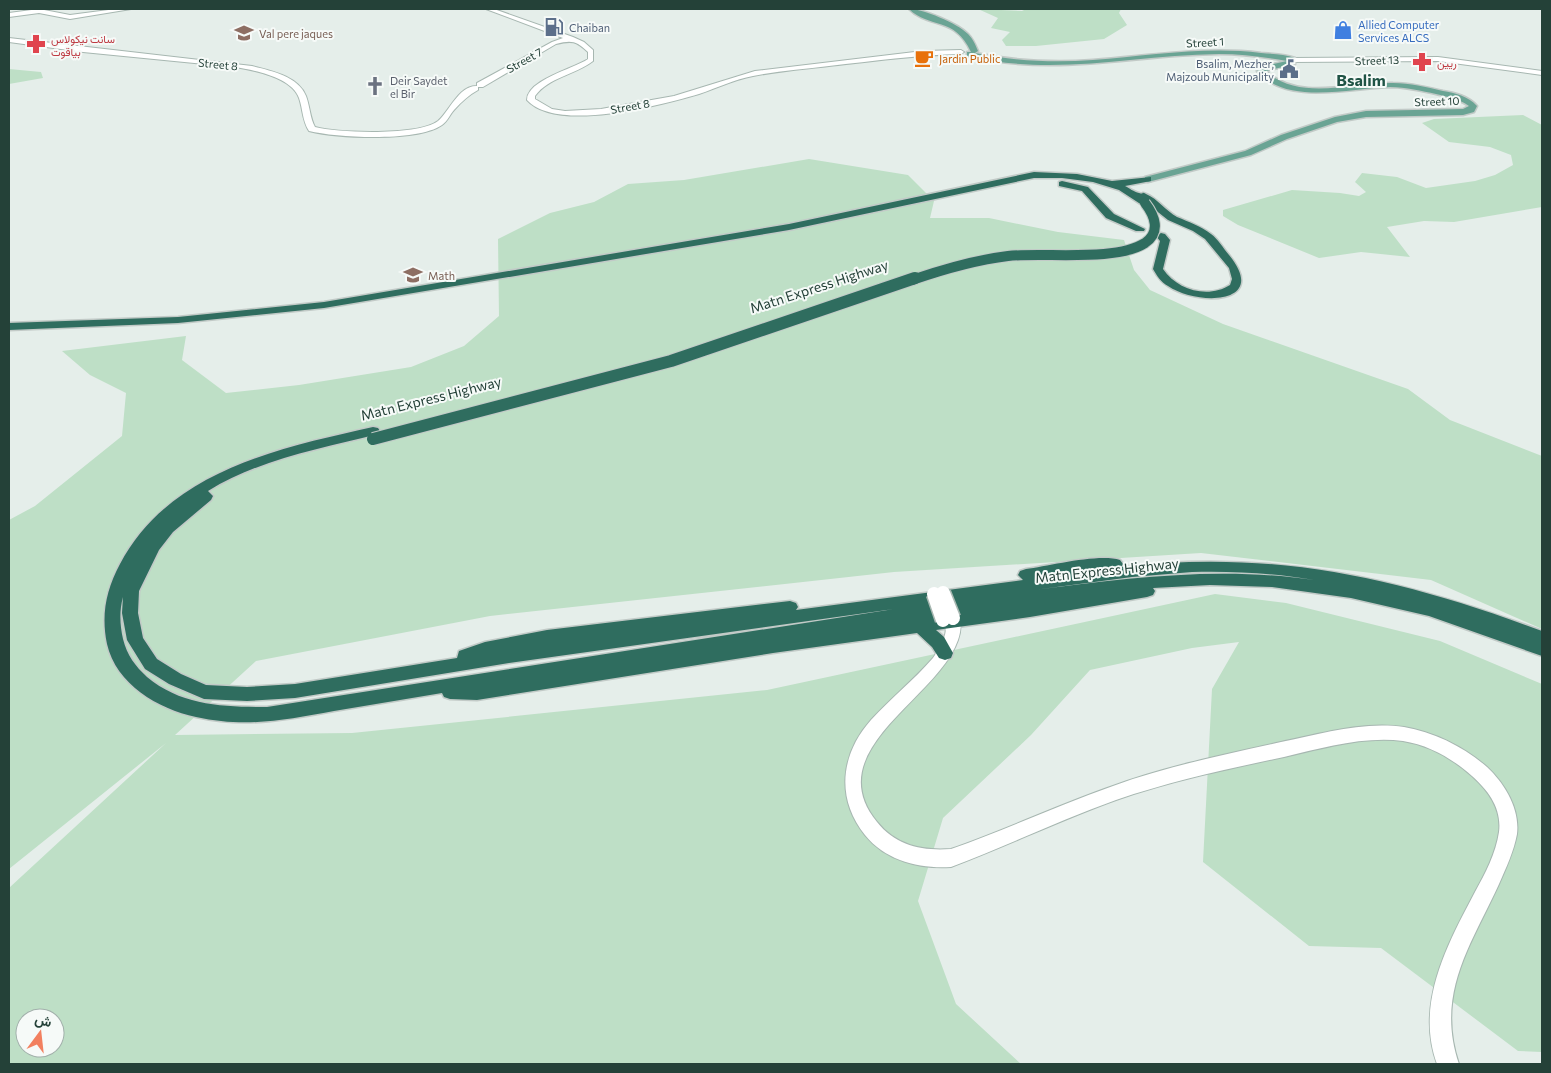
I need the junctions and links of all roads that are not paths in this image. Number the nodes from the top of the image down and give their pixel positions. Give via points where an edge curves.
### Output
1 (128, 9) edge
2 (489, 9) edge
3 (912, 9) edge
4 (9, 15) edge
5 (562, 35) junction
6 (571, 38) junction
7 (9, 40) edge
8 (554, 43) junction
9 (968, 52) junction
10 (1292, 60) junction
11 (1542, 73) edge
12 (494, 77) junction
13 (478, 88) junction
14 (1149, 179) junction
15 (1102, 181) junction
16 (1023, 182) junction
17 (1141, 200) junction
18 (1140, 229) dead end
19 (1160, 236) dead end
20 (9, 326) edge
21 (9, 337) edge
22 (373, 435) junction
23 (1156, 568) junction
24 (1195, 579) junction
25 (938, 591) junction
26 (949, 623) junction
27 (920, 626) junction
28 (1542, 638) edge
29 (1542, 649) edge
30 (945, 653) junction
31 (446, 666) junction
32 (406, 692) junction
33 (1448, 1064) edge

1 - 4 street via 70,17 39,11
2 - 5 street, Street 8
3 - 9 main road via 954,28 972,42
5 - 6 street, Street 8
5 - 8 street
6 - 8 street
6 - 9 street, Street 8 via 588,47 591,60 534,92 531,100 542,108 575,114 676,98 756,73 923,53
7 - 13 street, Street 8 via 256,69 298,87 309,125 324,133 393,133 428,128 441,123 454,105
8 - 12 street, Street 7
9 - 10 main road, Street 1 via 1037,64 1218,52 1251,53
10 - 11 street, Street 13 via 1438,58
10 - 14 main road, Street 10 via 1261,71 1276,85 1291,89 1411,87 1450,94 1473,106 1463,112 1366,114 1335,120 1248,153
12 - 13 street, Street 7
12 - 13 street via 488,89
14 - 15 highway via 1127,183
14 - 17 highway via 1141,188
15 - 17 highway
15 - 20 highway via 1062,174 1034,174 789,227 324,305 178,320
16 - 17 highway via 1086,182
16 - 18 highway via 1085,189 1110,216
16 - 21 highway via 795,232 359,306 174,328
17 - 19 highway via 1209,237 1234,268 1235,287 1222,294 1202,295 1168,280 1158,270 1165,245
17 - 22 highway, Matn Express Highway, bridge via 1153,214 1156,228 1146,243 1132,249 976,260 671,361 547,395
22 - 31 highway, Matn Express Highway via 266,466 212,492 192,506 153,547 131,591 130,613 135,640 151,664 204,692 295,691
22 - 32 highway, Matn Express Highway via 286,452 253,462 206,484 172,509 141,543 123,570 114,596 112,637 130,674 154,693 188,708 223,715 267,715
23 - 25 highway via 1120,564 1084,566
23 - 28 highway, Matn Express Highway via 1224,566 1316,574 1412,594
23 - 31 highway, Matn Express Highway
24 - 26 highway via 1158,589
24 - 29 highway, Matn Express Highway via 1279,581 1395,602
24 - 32 highway, Matn Express Highway via 1141,582 960,606
25 - 26 street, bridge
25 - 31 highway via 547,637 485,649
26 - 27 highway
26 - 30 street
27 - 30 highway
27 - 32 highway via 477,693
30 - 33 street via 930,673 876,727 861,751 852,779 858,811 872,831 895,848 922,858 951,858 1115,792 1207,766 1328,740 1402,734 1456,753 1475,768 1491,783 1505,804 1508,833 1496,871 1462,935 1446,975 1440,1016 1444,1056

